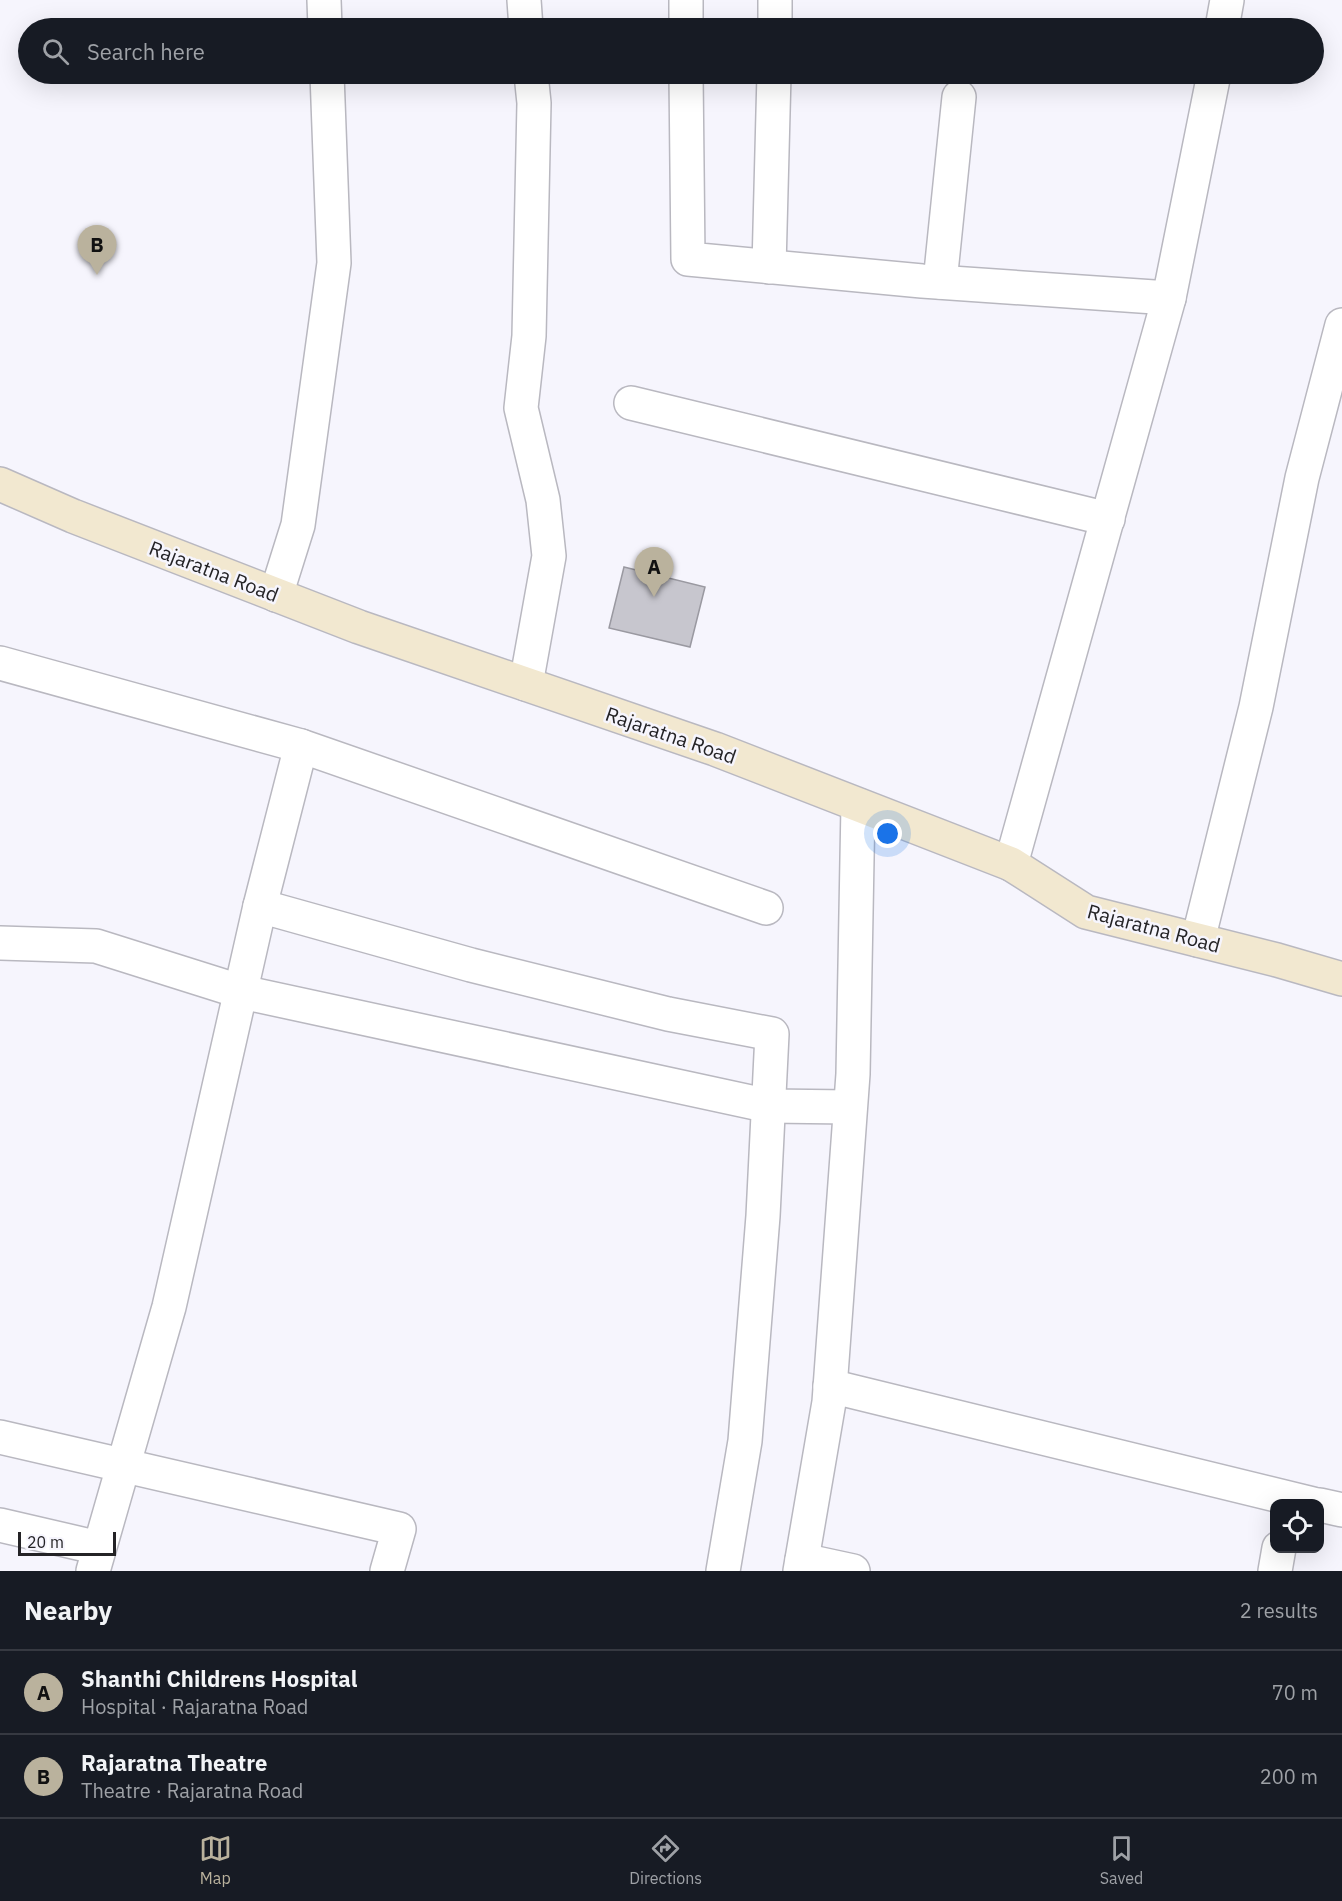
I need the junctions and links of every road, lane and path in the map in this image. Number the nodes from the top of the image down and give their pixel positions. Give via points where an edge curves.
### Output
1 (324, 0) edge
2 (524, 0) edge
3 (686, 0) edge
4 (775, 0) edge
5 (1227, 0) edge
6 (325, 18) edge
7 (525, 18) edge
8 (686, 18) edge
9 (775, 18) edge
10 (1224, 18) edge
11 (327, 84) edge
12 (532, 84) edge
13 (686, 84) edge
14 (774, 84) edge
15 (1212, 84) edge
16 (959, 98) dead end
17 (769, 267) junction
18 (940, 282) junction
19 (1169, 298) junction
20 (1342, 325) edge
21 (631, 403) dead end
22 (0, 484) edge
23 (1108, 519) junction
24 (276, 595) junction
25 (0, 663) edge
26 (526, 684) junction
27 (301, 746) junction
28 (858, 805) junction
29 (1011, 864) junction
30 (260, 906) junction
31 (766, 908) dead end
32 (1198, 940) junction
33 (0, 943) edge
34 (1342, 979) edge
35 (242, 992) junction
36 (769, 1106) junction
37 (850, 1107) junction
38 (830, 1386) junction
39 (0, 1437) edge
40 (123, 1466) junction
41 (1287, 1499) edge
42 (1324, 1506) edge
43 (1342, 1510) edge
44 (0, 1525) edge
45 (1278, 1553) edge
46 (96, 1560) edge
47 (801, 1565) edge
48 (387, 1571) edge
49 (723, 1571) edge
50 (853, 1571) edge
51 (1275, 1571) edge

1 - 6 street
2 - 7 street
3 - 8 street
4 - 9 street
5 - 10 street
11 - 24 street via 334,263 298,525
12 - 26 street via 529,336 521,408 543,500 549,556
13 - 17 street via 688,260
14 - 17 street
15 - 19 street
16 - 18 street
17 - 18 street
18 - 19 street
19 - 23 street
20 - 32 street via 1302,478 1256,707
21 - 23 street
22 - 24 street, Rajaratna Road
23 - 29 street
24 - 26 street, Rajaratna Road
25 - 27 street
26 - 28 street, Rajaratna Road via 715,749
27 - 30 street
27 - 31 street
28 - 29 street, Rajaratna Road
28 - 37 street
29 - 32 street, Rajaratna Road via 1086,912
30 - 35 street
30 - 36 street via 471,965 656,1011 772,1034
32 - 34 street, Rajaratna Road
33 - 35 street via 96,946
35 - 36 street
35 - 40 street via 169,1307
36 - 37 street
36 - 49 street via 744,1441
37 - 38 street
38 - 41 street
38 - 47 street
39 - 40 street
40 - 46 street
40 - 48 street via 399,1529
42 - 43 street
44 - 46 street
45 - 51 street
47 - 50 street

